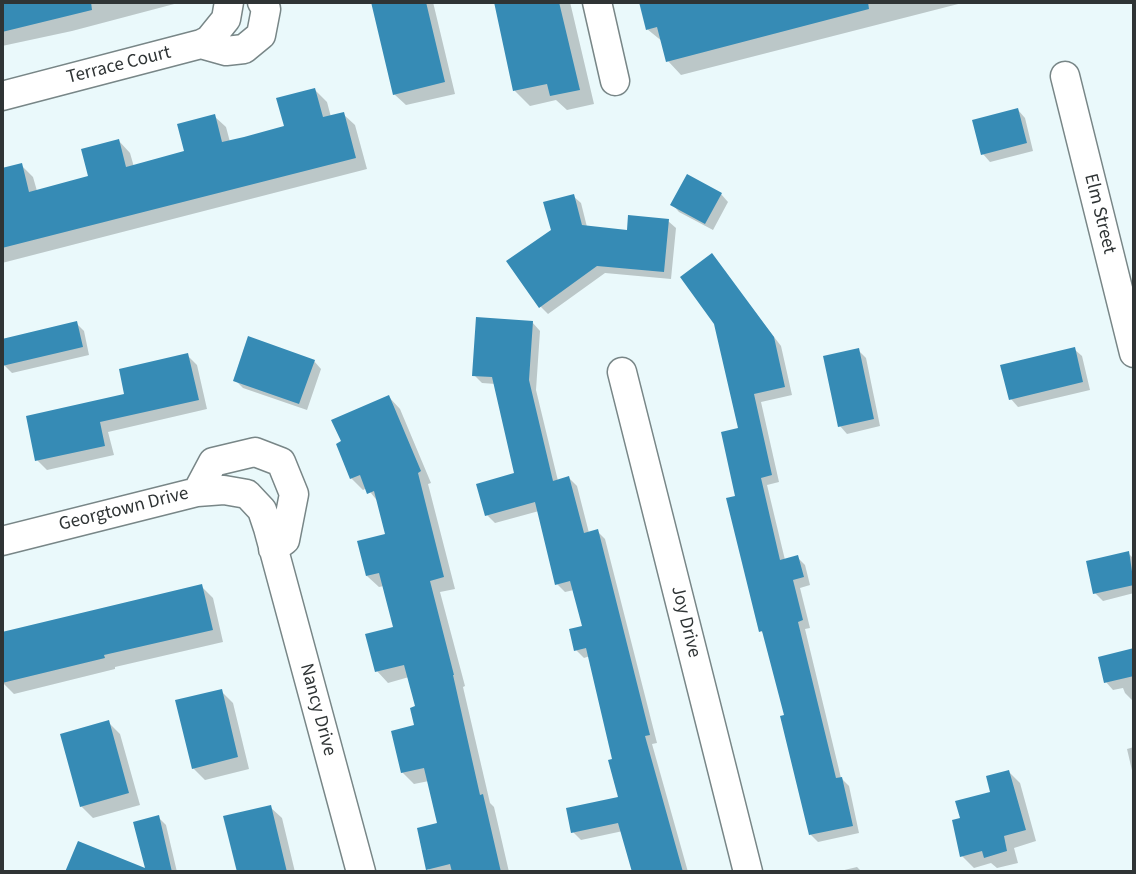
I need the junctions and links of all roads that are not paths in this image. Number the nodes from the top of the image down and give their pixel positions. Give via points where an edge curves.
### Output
1 (262, 2) edge
2 (597, 2) edge
3 (228, 10) edge
4 (201, 44) junction
5 (1065, 76) dead end
6 (615, 82) dead end
7 (2, 96) edge
8 (1134, 353) edge
9 (622, 372) dead end
10 (197, 492) junction
11 (247, 494) joint
12 (2, 541) edge
13 (273, 548) junction
14 (361, 872) edge
15 (748, 872) edge

1 - 4 street via 266,9 261,35 244,49 226,51
2 - 6 street
3 - 4 street via 209,40
4 - 7 street, Terrace Court
5 - 8 street, Elm Street
9 - 15 street, Joy Drive
10 - 11 street, Georgtown Drive
10 - 12 street, Georgtown Drive
10 - 13 street via 213,462 254,452 281,462 294,494 285,540
11 - 13 street, Nancy Drive via 261,510
13 - 14 street, Nancy Drive

